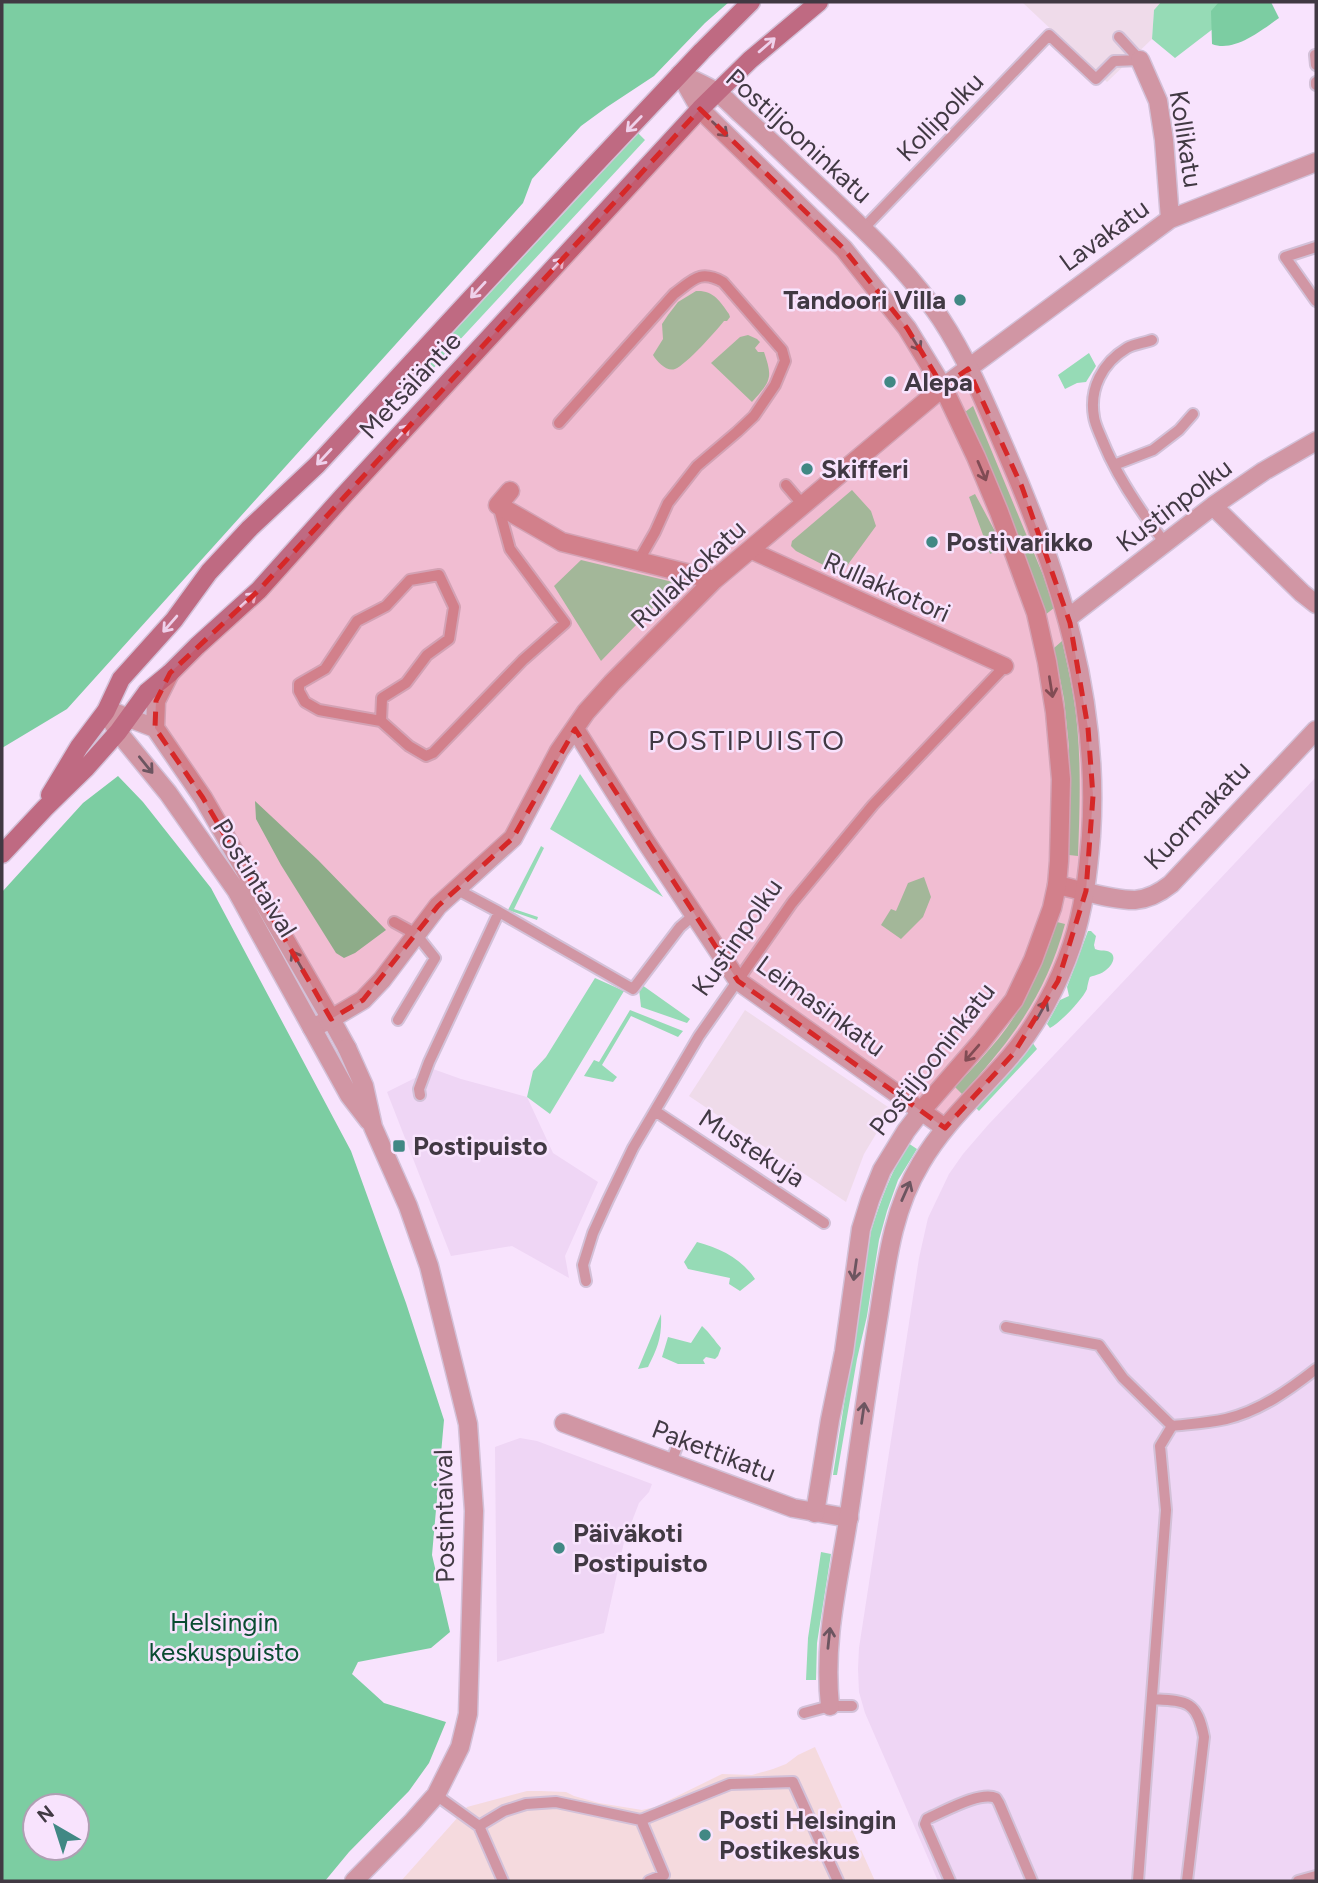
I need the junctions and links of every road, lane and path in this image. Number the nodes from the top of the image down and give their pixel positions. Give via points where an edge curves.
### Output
1 (751, 2) edge
2 (819, 2) edge
3 (1119, 37) dead end
4 (1140, 60) junction
5 (680, 74) junction
6 (717, 92) junction
7 (700, 109) junction
8 (1316, 162) edge
9 (1170, 219) junction
10 (863, 229) junction
11 (1316, 247) edge
12 (1316, 301) edge
13 (1152, 340) dead end
14 (968, 369) junction
15 (943, 387) junction
16 (1194, 414) dead end
17 (559, 423) dead end
18 (1316, 441) edge
19 (1114, 465) junction
20 (786, 485) dead end
21 (510, 491) dead end
22 (498, 505) junction
23 (803, 505) junction
24 (1213, 506) junction
25 (1165, 543) junction
26 (750, 550) junction
27 (639, 560) junction
28 (714, 580) junction
29 (1316, 604) edge
30 (1068, 618) junction
31 (1005, 666) joint
32 (170, 673) junction
33 (106, 710) junction
34 (381, 721) junction
35 (123, 724) junction
36 (155, 728) junction
37 (575, 729) junction
38 (1316, 730) edge
39 (45, 808) junction
40 (2, 854) edge
41 (1057, 886) junction
42 (456, 889) junction
43 (1086, 891) junction
44 (499, 912) junction
45 (694, 915) junction
46 (394, 922) dead end
47 (416, 934) junction
48 (738, 981) junction
49 (331, 1019) junction
50 (398, 1020) dead end
51 (312, 1028) junction
52 (420, 1095) dead end
53 (922, 1110) junction
54 (655, 1111) junction
55 (373, 1126) junction
56 (945, 1128) junction
57 (824, 1223) dead end
58 (586, 1281) dead end
59 (1006, 1327) dead end
60 (1316, 1368) edge
61 (564, 1423) dead end
62 (1171, 1426) junction
63 (680, 1439) dead end
64 (671, 1462) junction
65 (816, 1513) junction
66 (849, 1518) junction
67 (1152, 1699) junction
68 (830, 1706) junction
69 (852, 1706) dead end
70 (804, 1713) dead end
71 (436, 1795) junction
72 (641, 1820) junction
73 (479, 1826) junction
74 (1316, 1876) edge
75 (354, 1881) edge
76 (502, 1881) edge
77 (649, 1881) edge
78 (838, 1881) edge
79 (950, 1881) edge
80 (1032, 1881) edge
81 (1138, 1881) edge
82 (1187, 1881) edge
83 (1298, 1881) edge

1 - 5 main road, Metsäläntie
6 -> 2 main road, Metsäläntie
3 - 4 lane
4 - 9 street, Kollikatu via 1158,101
4 - 10 lane, Kollipolku via 1114,61 1096,79 1049,35
5 - 6 street, Postiljooninkatu
5 - 7 street, Postiljooninkatu
5 -> 33 main road, Metsäläntie via 317,465 209,572 121,680
6 - 7 main road, Metsäläntie
6 - 10 street, Postiljooninkatu
7 -> 15 street, Postiljooninkatu via 844,249 907,328
32 -> 7 main road, Metsäläntie via 259,590
8 - 9 street, Lavakatu
9 - 14 street, Lavakatu
10 - 14 street, Postiljooninkatu via 937,315
11 - 12 lane via 1284,257
13 - 19 lane via 1128,347 1115,357 1096,385 1094,418
14 - 15 street, Lavakatu
14 - 30 street, Postiljooninkatu via 1022,487
15 - 23 street, Rullakkokatu
15 -> 41 street, Postiljooninkatu via 999,512 1043,641 1060,779
16 - 19 lane via 1153,450
17 - 27 lane via 674,294 695,278 710,275 723,282 782,350 782,372 754,416 697,466 668,503
18 - 24 street, Kustinpolku
19 - 25 lane
20 - 23 lane
21 - 22 street
22 - 27 street via 562,542
22 - 34 lane via 510,549 565,623 433,753 426,756 409,746
23 - 26 street, Rullakkokatu
24 - 25 street, Kustinpolku
24 - 29 street
25 - 30 street, Kustinpolku
26 - 28 street, Rullakkokatu
26 - 31 street, Rullakkotori
27 - 28 street
28 - 37 street, Rullakkokatu via 612,683
30 - 43 street, Postiljooninkatu via 1082,681 1093,796
31 - 48 lane, Kustinpolku via 873,805 792,903
32 - 35 main road, Metsäläntie via 146,692
32 - 36 street via 156,701
33 - 35 street, Postintaival
33 - 39 main road, Metsäläntie via 54,786
34 - 34 lane via 319,710 305,702 299,684 325,669 357,621 386,606 410,580 439,575 454,607 449,639 427,655 406,683 382,698
35 - 36 street
35 - 39 main road, Metsäläntie
35 -> 51 street, Postintaival via 236,890
49 -> 36 street, Postintaival via 203,798
37 - 42 street, Rullakkokatu via 513,838
37 - 45 street, Leimasinkatu
38 - 43 street, Kuormakatu via 1163,891 1137,900
39 - 40 main road, Metsäläntie
41 - 43 street, Kuormakatu
41 -> 53 street, Postiljooninkatu via 1033,960 1014,1000
42 - 44 lane
42 - 47 street
56 -> 43 street, Postiljooninkatu via 1014,1053 1037,1019 1072,945
44 - 45 lane via 633,989
44 - 52 lane via 429,1062
45 - 48 street, Leimasinkatu
46 - 47 lane
47 - 49 street via 363,1000
47 - 50 lane via 436,958
48 - 53 street, Leimasinkatu
48 - 54 lane, Kustinpolku
49 - 51 street
49 - 55 street, Postintaival via 364,1086
51 - 55 street, Postintaival via 349,1095
53 - 56 street, Leimasinkatu
53 -> 65 street, Postiljooninkatu via 882,1170 861,1229
54 - 57 lane, Mustekuja
54 - 58 lane, Kustinpolku via 593,1233 583,1265
55 - 71 street, Postintaival via 429,1266 468,1424 474,1511 468,1714 460,1747
66 -> 56 street, Postiljooninkatu via 896,1217 921,1161
59 - 62 lane via 1099,1345 1123,1378
60 - 62 lane via 1252,1410 1229,1419
61 - 64 street, Pakettikatu
62 - 67 lane via 1160,1446 1166,1510
63 - 64 lane
64 - 65 street, Pakettikatu
65 - 66 street, Pakettikatu
68 -> 66 street, Postiljooninkatu via 830,1621
67 - 81 lane
67 - 82 lane via 1180,1701 1200,1716 1204,1737
68 - 69 lane
68 - 70 lane
71 - 73 lane
71 - 75 street, Postintaival
72 - 73 lane via 556,1802 526,1804
72 - 77 lane via 664,1875
72 - 78 lane via 730,1784 793,1783
73 - 76 lane
74 - 83 lane
79 - 80 lane via 926,1821 988,1795 999,1803

